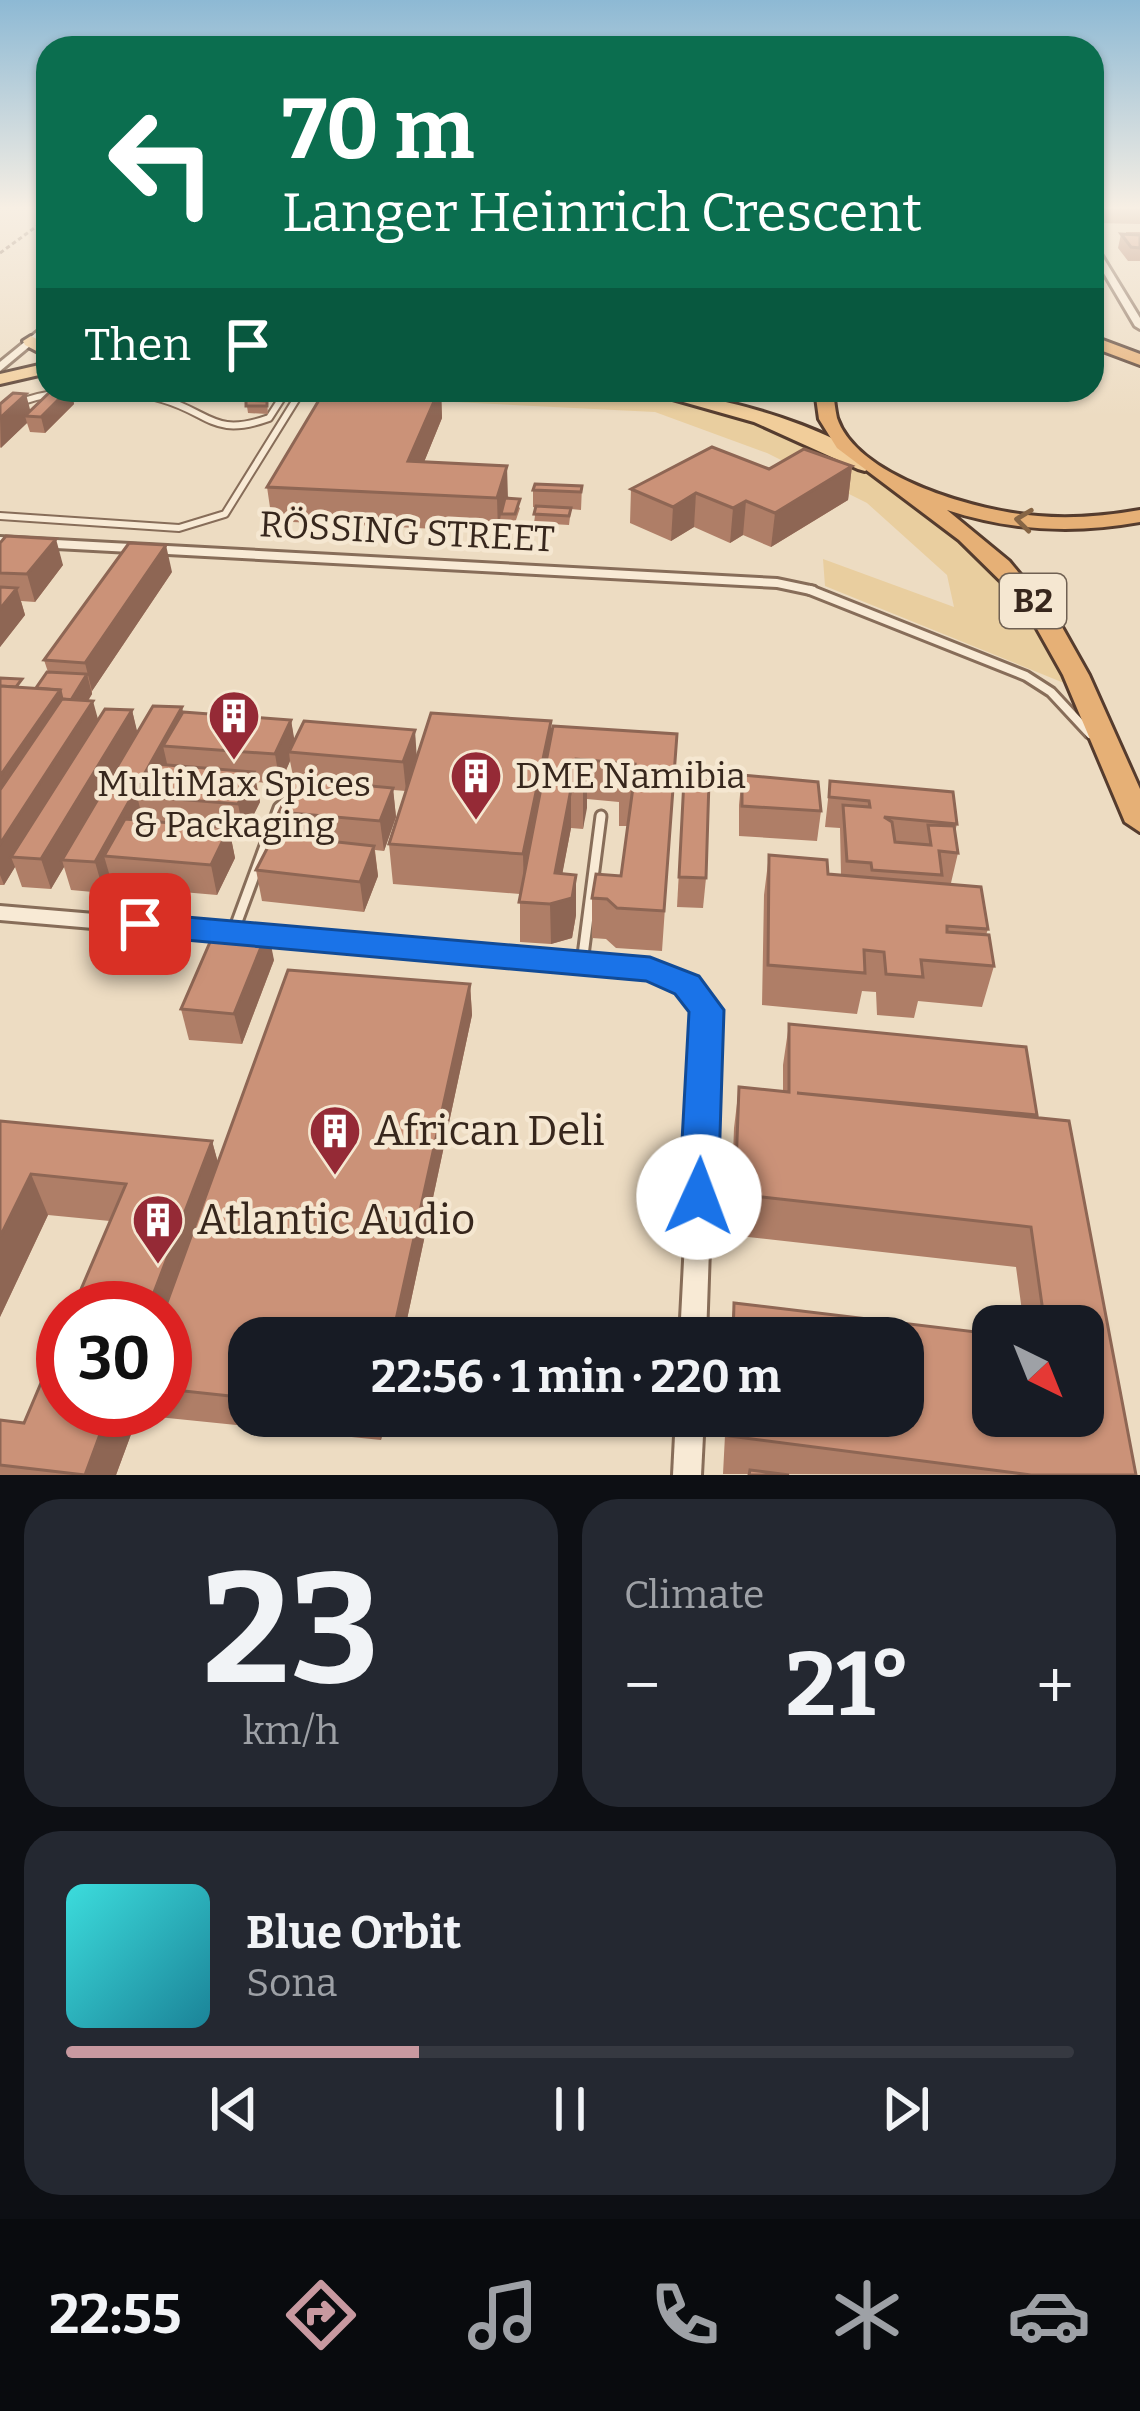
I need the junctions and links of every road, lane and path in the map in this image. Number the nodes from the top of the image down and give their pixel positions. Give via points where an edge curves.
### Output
1 (1111, 278) edge
2 (1140, 326) edge
3 (36, 328) edge
4 (36, 337) edge
5 (31, 341) junction
6 (36, 344) edge
7 (1104, 346) edge
8 (1140, 360) edge
9 (2, 365) edge
10 (36, 365) edge
11 (36, 398) edge
12 (171, 402) edge
13 (706, 402) edge
14 (825, 402) edge
15 (279, 403) joint
16 (297, 403) joint
17 (16, 404) edge
18 (865, 465) junction
19 (896, 482) junction
20 (0, 516) edge
21 (1140, 516) edge
22 (0, 541) edge
23 (810, 590) joint
24 (1114, 763) junction
25 (304, 795) edge
26 (601, 817) dead end
27 (1140, 823) edge
28 (0, 913) edge
29 (233, 932) junction
30 (582, 963) junction
31 (694, 1317) edge
32 (689, 1437) edge
33 (687, 1475) edge

1 - 2 street
3 - 9 street
4 - 5 street
5 - 6 main road
5 - 9 street
7 - 8 highway
9 - 10 main road
11 - 17 lane
12 - 15 lane via 211,427 232,429 268,418
13 - 18 main road via 797,430
14 - 18 highway via 828,423
15 - 16 lane
16 - 20 lane via 225,514 207,522 179,528
18 - 19 highway
21 -> 19 highway via 1028,522
19 - 24 highway, B2 via 1030,596
22 - 23 street, RÖSSING STREET
23 - 24 lane via 1026,676 1071,710
24 - 27 highway, B2
25 - 29 lane via 279,808
26 - 30 lane
28 - 29 street
29 - 30 street
30 - 31 street via 650,969 687,985 706,1010
32 - 33 street

